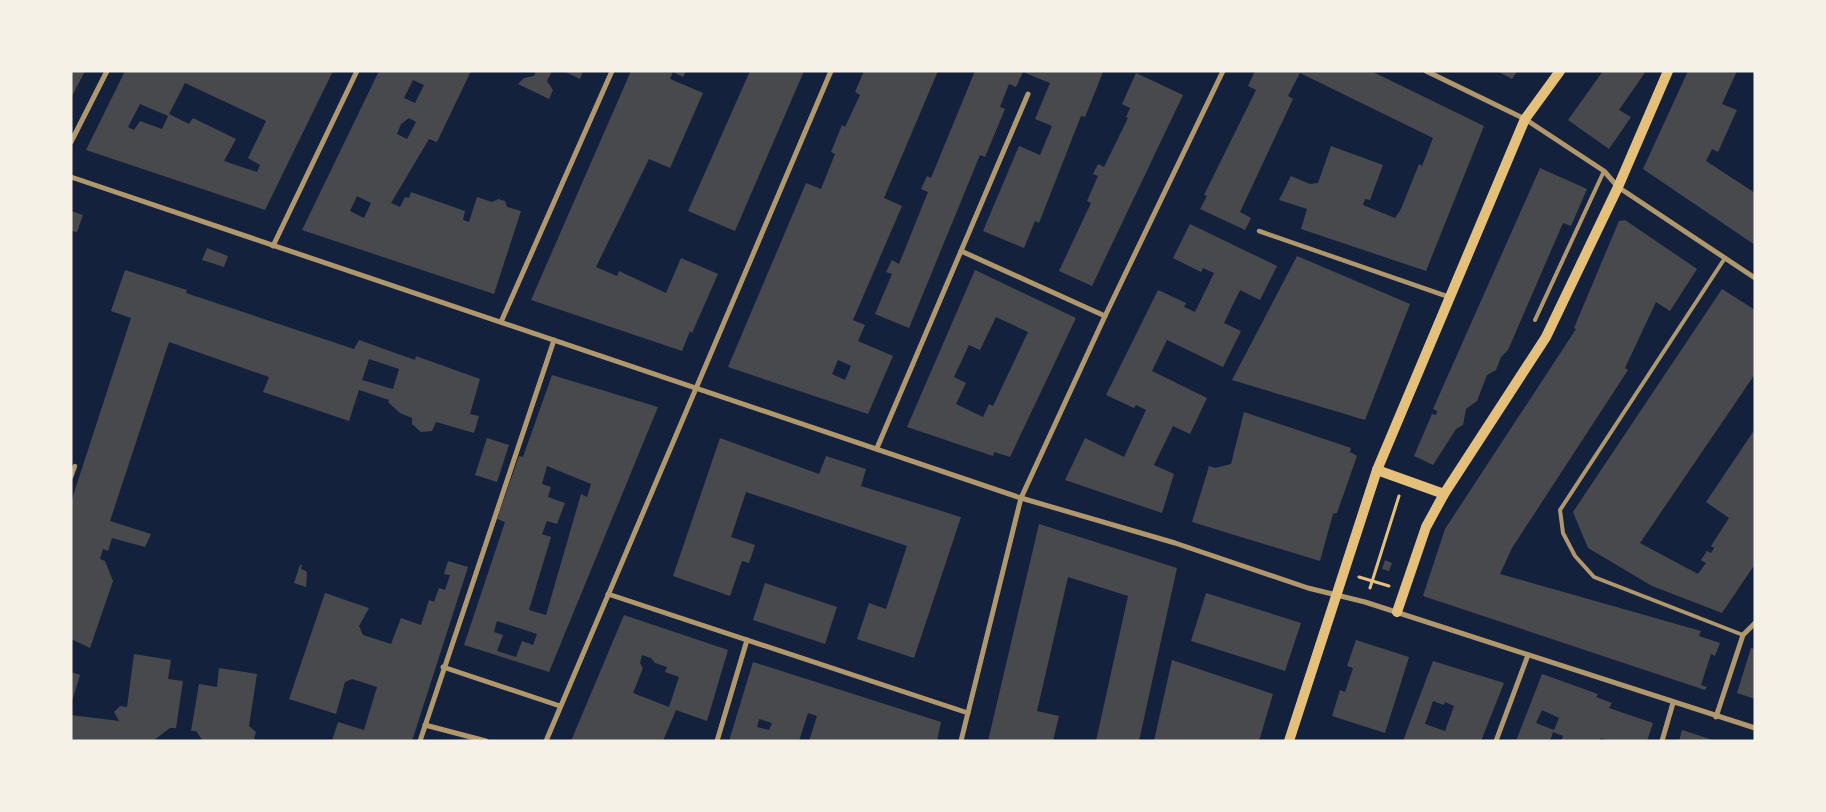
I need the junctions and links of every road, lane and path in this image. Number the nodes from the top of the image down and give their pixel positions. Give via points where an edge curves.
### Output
1 (107, 71) edge
2 (357, 71) edge
3 (612, 71) edge
4 (831, 71) edge
5 (1223, 71) edge
6 (1426, 71) edge
7 (1560, 71) edge
8 (1668, 71) edge
9 (1028, 94) dead end
10 (1524, 119) junction
11 (71, 142) edge
12 (1604, 171) junction
13 (71, 176) edge
14 (1618, 187) junction
15 (1259, 231) dead end
16 (273, 246) junction
17 (962, 251) junction
18 (1725, 258) junction
19 (1755, 278) edge
20 (1449, 297) junction
21 (1105, 316) junction
22 (1535, 320) dead end
23 (501, 322) junction
24 (554, 340) junction
25 (695, 388) junction
26 (878, 448) junction
27 (75, 466) dead end
28 (1377, 470) junction
29 (71, 477) edge
30 (1401, 491) dead end
31 (1444, 494) junction
32 (1021, 498) junction
33 (1344, 572) junction
34 (1372, 580) junction
35 (1392, 587) dead end
36 (1337, 593) junction
37 (608, 594) junction
38 (1397, 612) junction
39 (1755, 623) edge
40 (1743, 635) junction
41 (748, 640) junction
42 (1528, 655) junction
43 (443, 667) junction
44 (1673, 703) junction
45 (560, 706) junction
46 (968, 713) junction
47 (1716, 717) junction
48 (425, 725) junction
49 (1755, 728) edge
50 (420, 741) edge
51 (486, 741) edge
52 (546, 741) edge
53 (717, 741) edge
54 (961, 741) edge
55 (1289, 741) edge
56 (1496, 741) edge
57 (1662, 741) edge

1 - 11 street
2 - 16 street
3 - 23 street
4 - 25 street
5 - 21 street
6 - 10 street
7 - 10 main road
8 - 14 main road
9 - 17 street
10 - 12 street
10 - 20 main road
12 - 14 street
12 - 22 lane
13 - 16 street
14 - 18 street
14 - 31 main road via 1546,337
15 - 20 street
16 - 23 street
17 - 21 street
17 - 26 street
18 - 19 street
18 - 40 lane via 1560,510 1564,533 1575,556 1594,577
20 - 28 main road
21 - 32 street
23 - 24 street
24 - 25 street
24 - 43 street
25 - 26 street
25 - 37 street
26 - 32 street
27 - 29 street
28 - 31 main road
28 - 33 main road
30 - 34 path
31 - 38 main road via 1426,527
32 - 36 street via 1175,543 1308,588
32 - 46 street
33 - 34 path
33 - 36 main road
34 - 35 path
36 - 38 street
36 - 55 main road
37 - 41 street
37 - 45 street
38 - 42 street
39 - 40 street
40 - 47 street
41 - 46 street
41 - 53 street
42 - 44 street
42 - 56 street
43 - 45 street
43 - 48 street
44 - 47 street
44 - 57 street
45 - 52 street
46 - 54 street
47 - 49 street
48 - 50 street
48 - 51 street

